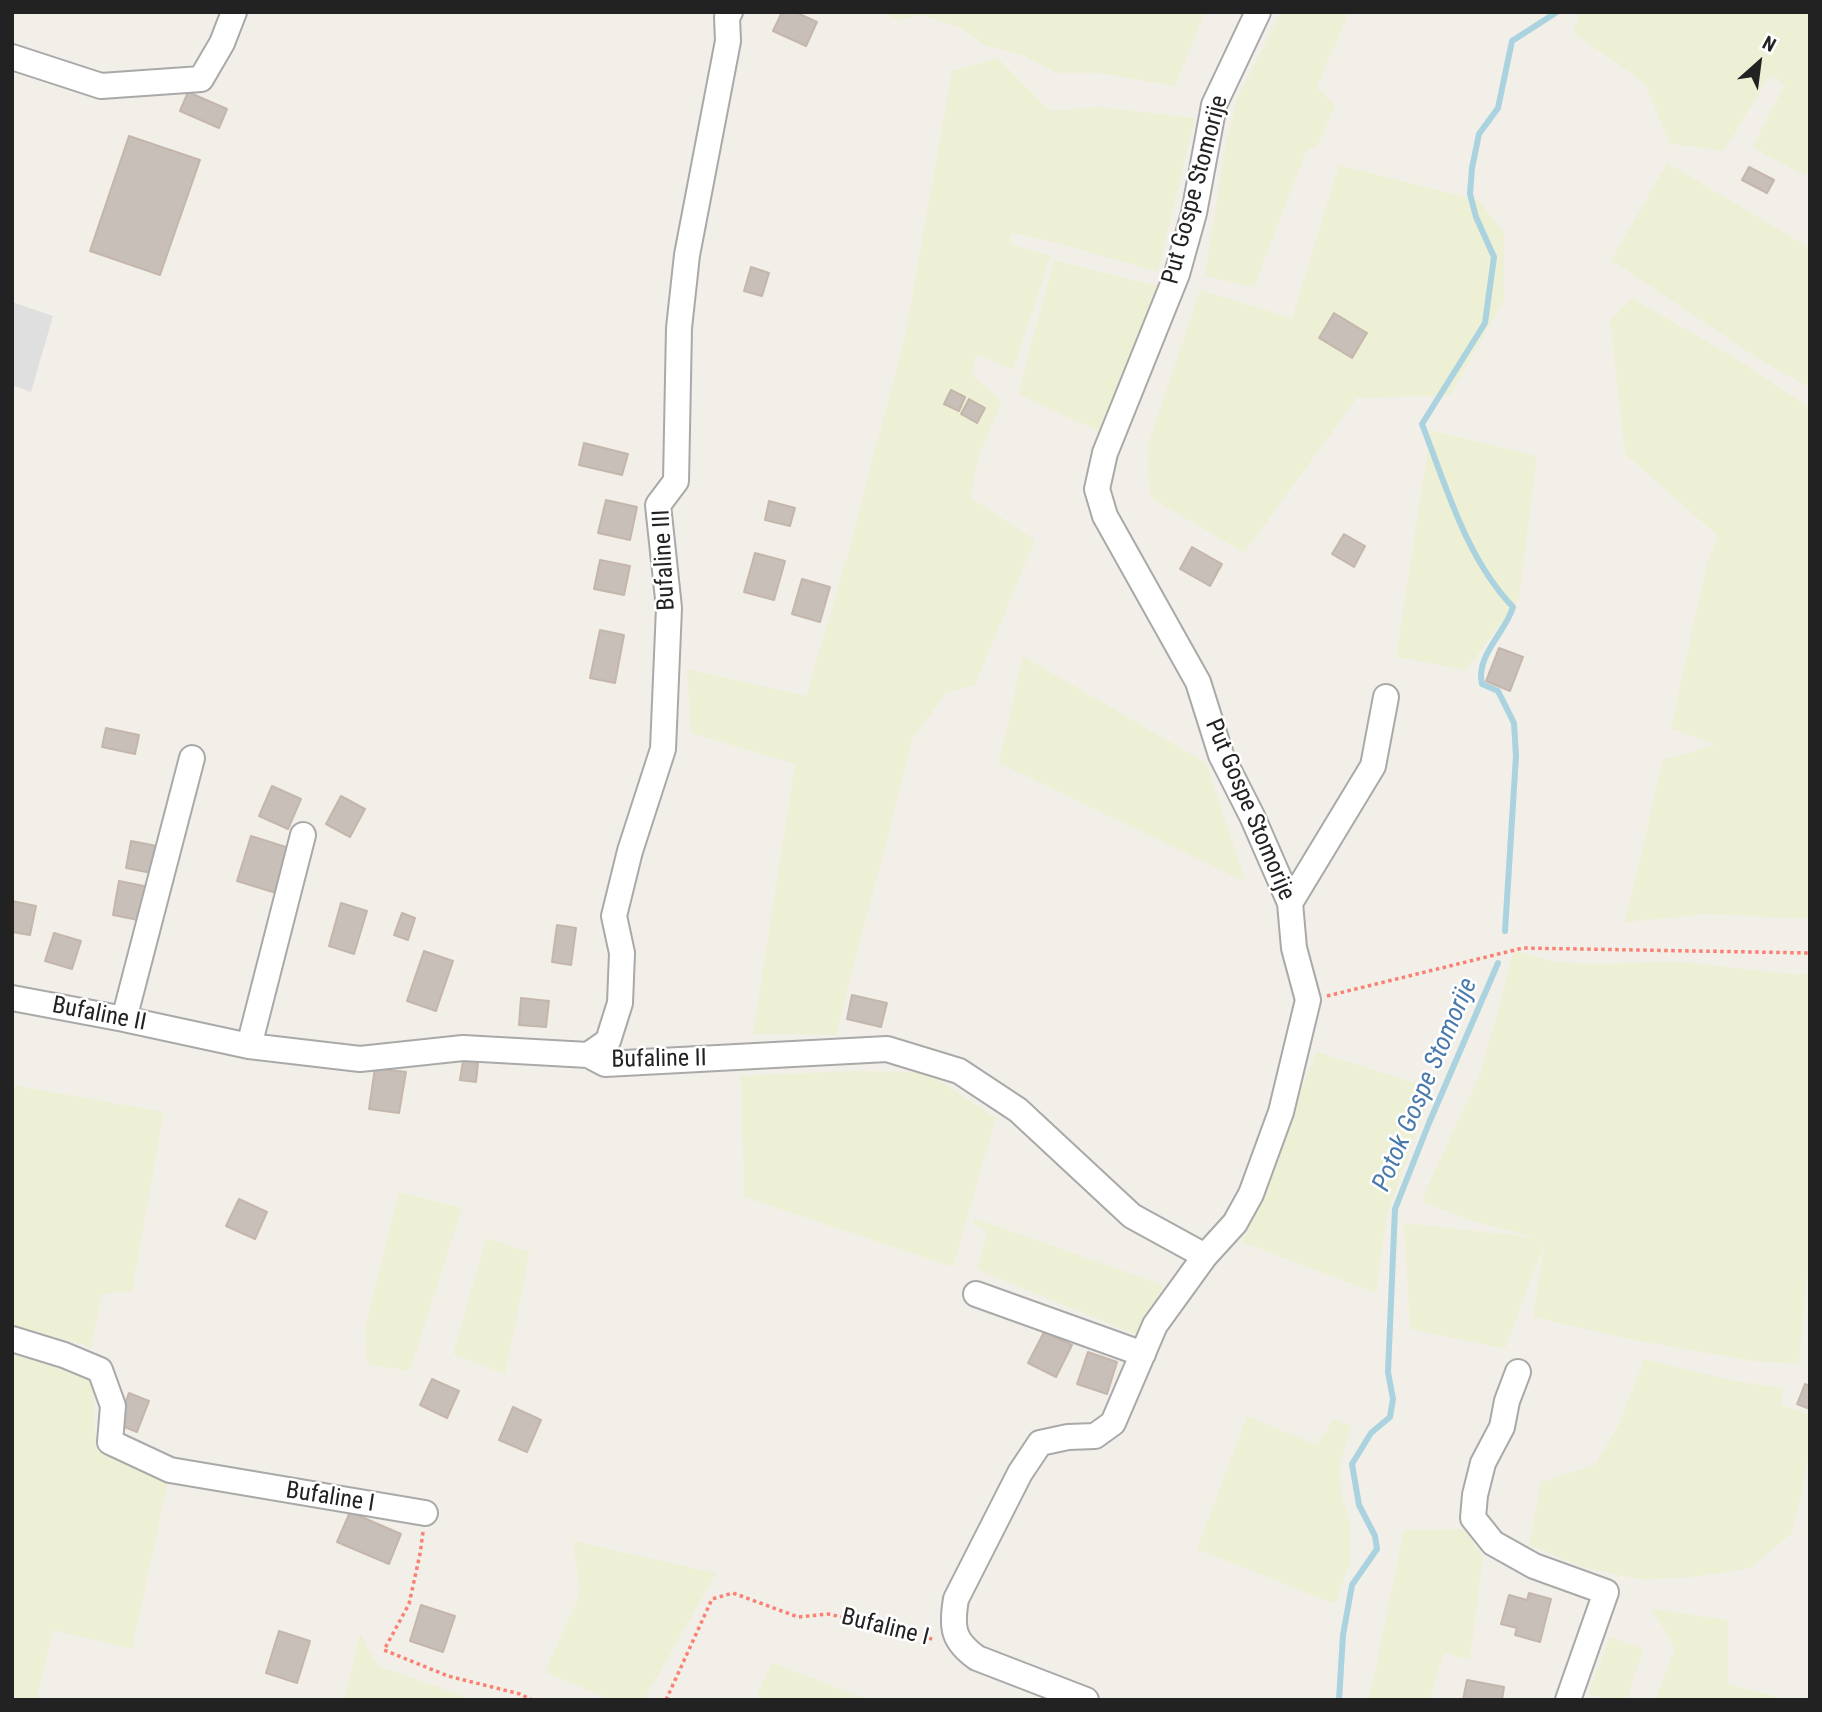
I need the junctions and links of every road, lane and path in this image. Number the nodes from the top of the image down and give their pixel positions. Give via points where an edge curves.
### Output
1 (233, 12) edge
2 (730, 12) edge
3 (1258, 12) edge
4 (12, 57) edge
5 (1386, 697) dead end
6 (192, 758) dead end
7 (303, 835) dead end
8 (1290, 903) junction
9 (1810, 953) edge
10 (12, 998) edge
11 (1308, 1000) junction
12 (124, 1019) junction
13 (248, 1046) junction
14 (588, 1055) junction
15 (1205, 1256) junction
16 (976, 1294) dead end
17 (12, 1339) edge
18 (1143, 1354) junction
19 (1518, 1372) dead end
20 (425, 1513) joint
21 (964, 1649) junction
22 (532, 1700) edge
23 (666, 1700) edge
24 (1086, 1700) edge
25 (1568, 1700) edge

1 - 4 street via 201,79 101,86
2 - 14 street, Bufaline III via 687,255 679,328 676,481 658,505 669,608 663,749 614,916 622,953 620,1003 608,1041
3 - 8 street, Put Gospe Stomorije via 1214,105 1194,213 1177,274 1105,453 1097,489 1105,516 1198,682 1221,755
5 - 8 street via 1373,766
6 - 12 street
7 - 13 street
8 - 11 street, Put Gospe Stomorije via 1294,948
9 - 11 path via 1523,948
10 - 12 street, Bufaline II
11 - 15 street, Put Gospe Stomorije via 1281,1112 1251,1194 1235,1223
12 - 13 street, Bufaline II
13 - 14 street, Bufaline II via 360,1059 463,1048
14 - 15 street, Bufaline II via 605,1064 887,1049 959,1071 1018,1110 1132,1216
15 - 18 street, Put Gospe Stomorije via 1156,1325
16 - 18 street
17 - 20 street, Bufaline I via 100,1370 113,1406 110,1442 170,1470
18 - 21 street, Put Gospe Stomorije via 1113,1423 1095,1436 1040,1443 1020,1473 956,1599 952,1620
19 - 25 street via 1502,1427 1483,1463 1473,1518 1493,1544 1534,1566 1605,1592
20 - 22 path via 409,1604 384,1650 448,1676
21 - 23 path, Bufaline I via 828,1614 798,1617 733,1593 712,1599
21 - 24 street

